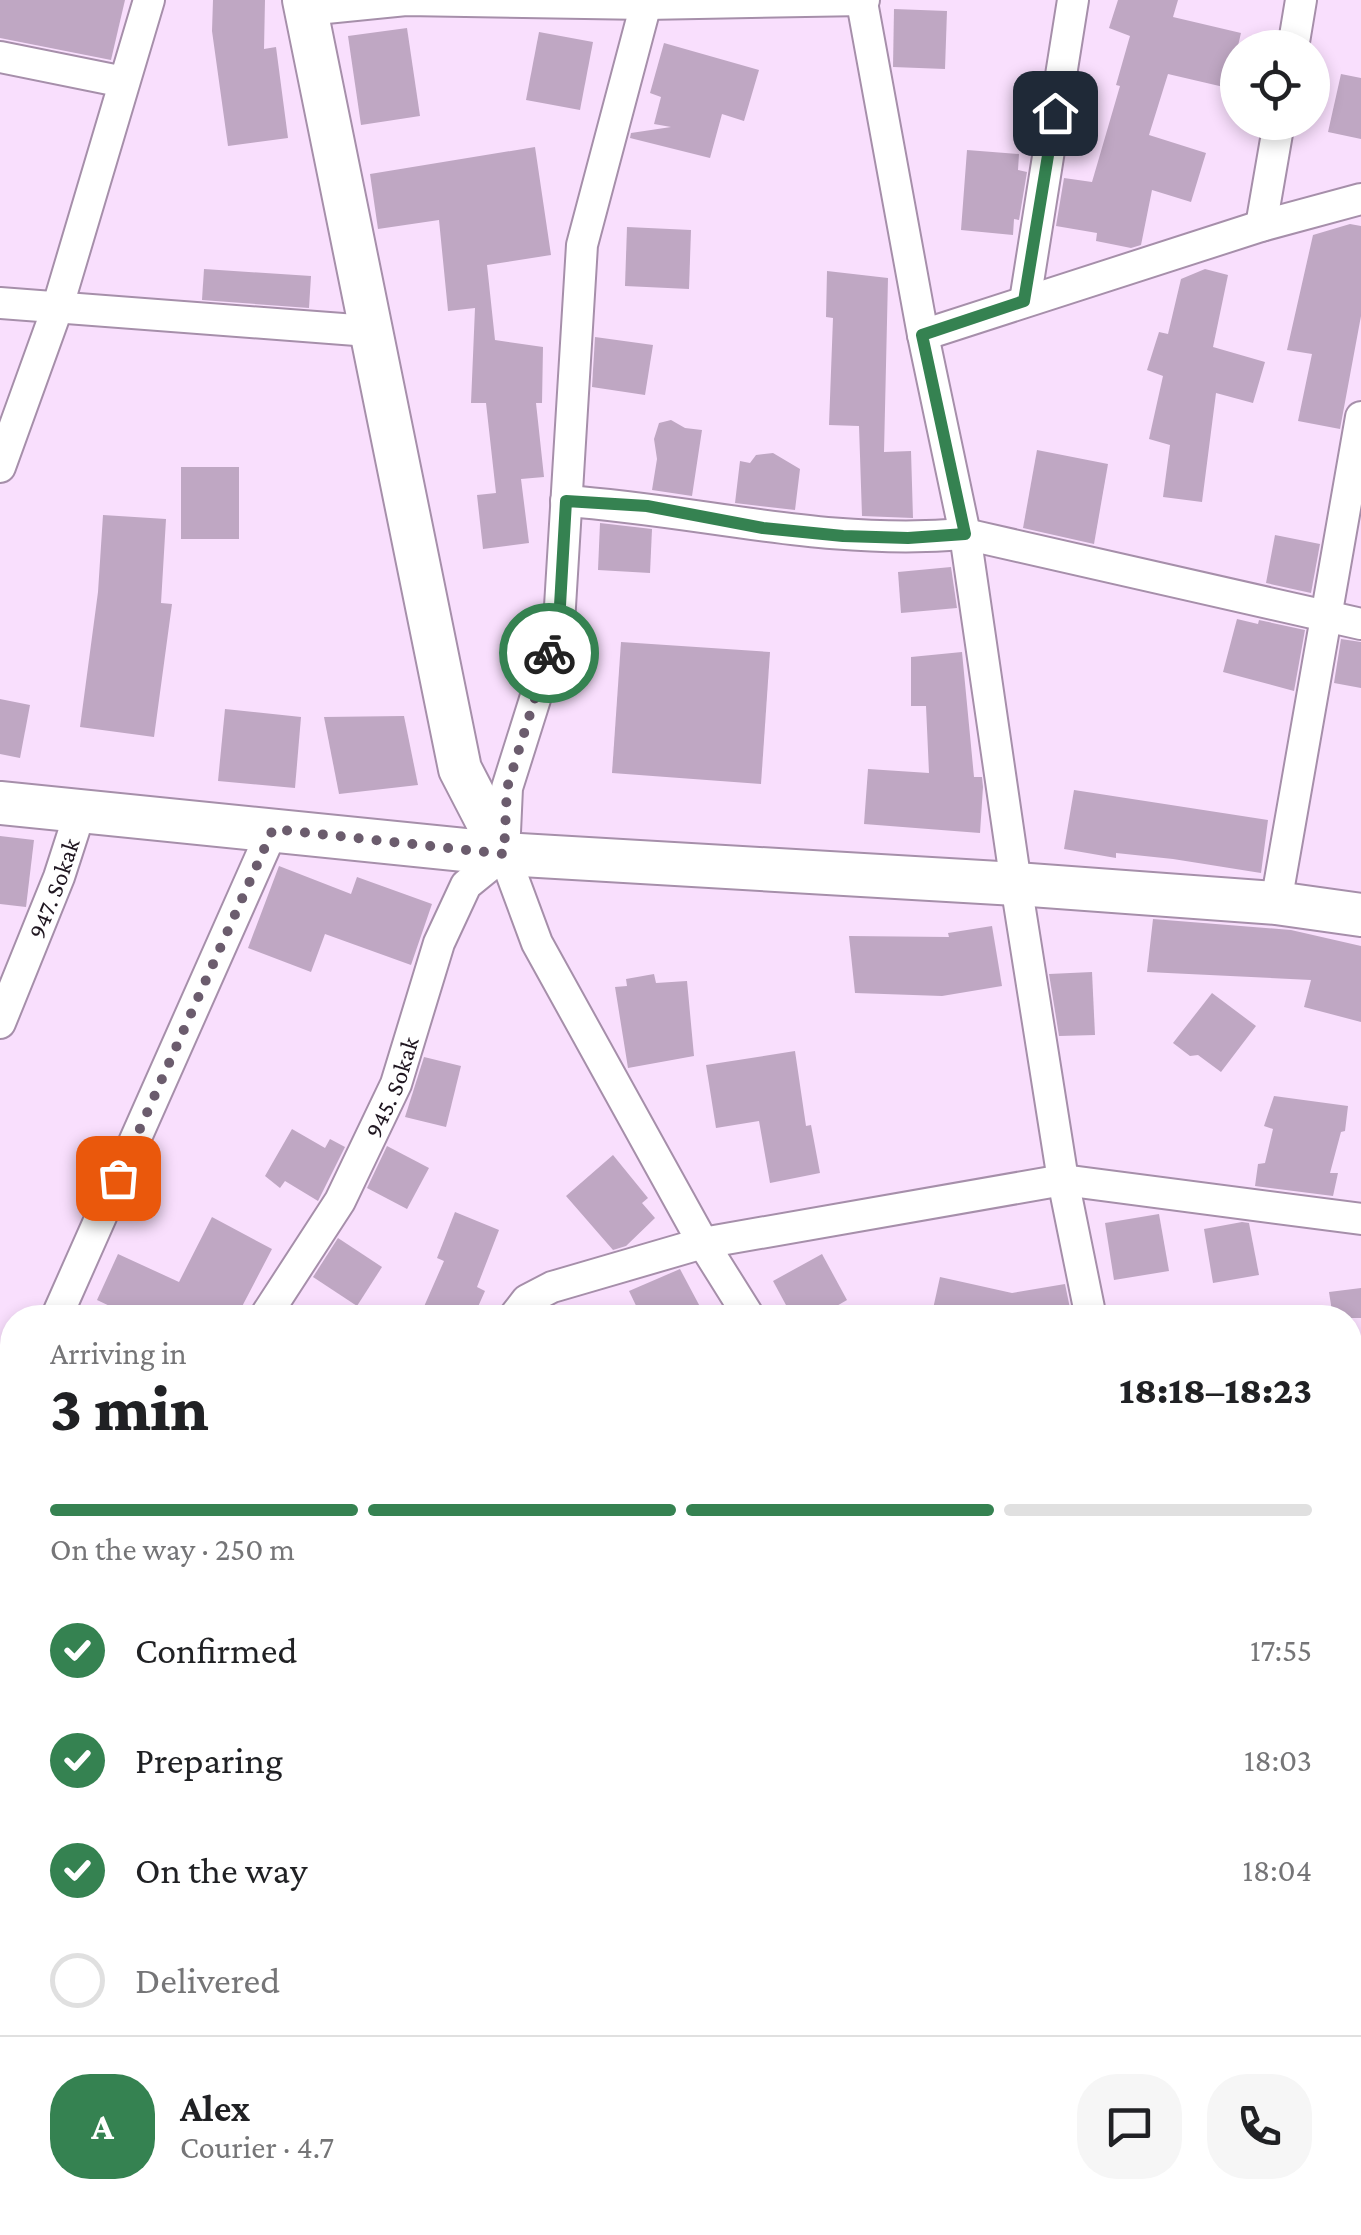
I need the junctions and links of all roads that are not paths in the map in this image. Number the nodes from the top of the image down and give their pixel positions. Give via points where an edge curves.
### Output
1 (149, 0) edge
2 (406, 0) edge
3 (1073, 0) edge
4 (1301, 0) edge
5 (863, 1) edge
6 (647, 2) edge
7 (305, 5) edge
8 (1295, 30) edge
9 (0, 57) edge
10 (124, 82) junction
11 (1277, 140) edge
12 (1361, 199) edge
13 (1261, 226) junction
14 (1024, 301) junction
15 (0, 303) edge
16 (57, 308) junction
17 (369, 331) junction
18 (922, 335) junction
19 (1361, 418) edge
20 (0, 468) edge
21 (566, 501) junction
22 (965, 534) junction
23 (1327, 618) junction
24 (1361, 624) edge
25 (0, 803) edge
26 (82, 809) junction
27 (273, 829) junction
28 (504, 854) junction
29 (1016, 884) junction
30 (1276, 902) junction
31 (1361, 915) edge
32 (0, 1023) edge
33 (1063, 1180) junction
34 (1361, 1219) edge
35 (703, 1243) junction
36 (62, 1305) edge
37 (272, 1305) edge
38 (523, 1305) edge
39 (742, 1305) edge
40 (1088, 1305) edge

1 - 10 street
2 - 6 street
2 - 7 street
3 - 14 street
4 - 8 street
5 - 6 street
5 - 18 street
6 - 21 street via 582,245
7 - 17 street
9 - 10 street
10 - 16 street
11 - 13 street
12 - 13 street
13 - 14 street
14 - 18 street
15 - 16 street
16 - 17 street
16 - 20 street
17 - 28 street via 460,769
18 - 22 street
19 - 23 street
21 - 22 street via 647,506 843,536
21 - 28 street via 559,623 507,788
22 - 23 street
22 - 29 street
23 - 24 street
23 - 30 street
25 - 26 street
26 - 27 street
26 - 32 street, 947. Sokak
27 - 28 street
27 - 36 street
28 - 29 street
28 - 35 street via 537,943
28 - 37 street, 945. Sokak via 466,885 438,943 396,1084 340,1201
29 - 30 street
29 - 33 street
30 - 31 street
33 - 34 street
33 - 35 street
33 - 40 street
35 - 38 street via 552,1287
35 - 39 street

